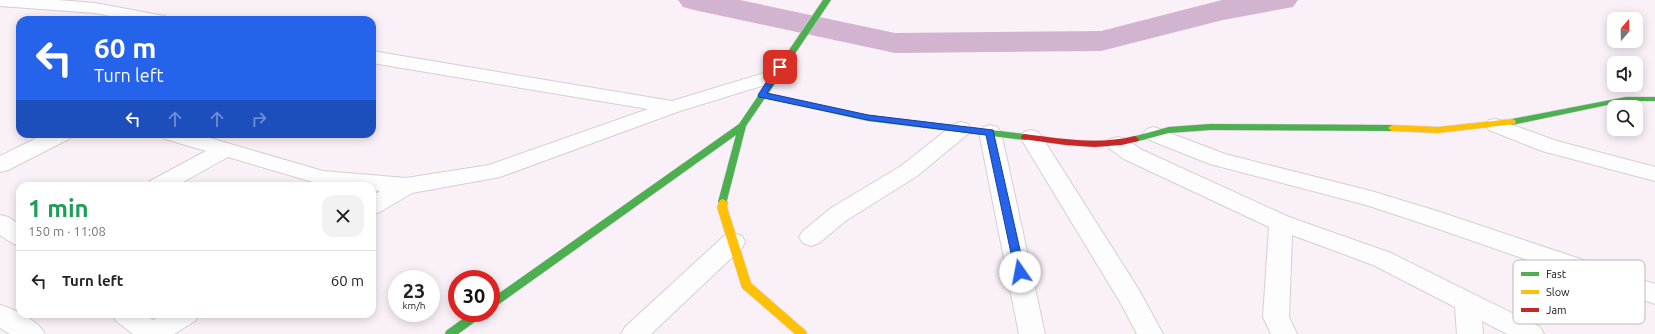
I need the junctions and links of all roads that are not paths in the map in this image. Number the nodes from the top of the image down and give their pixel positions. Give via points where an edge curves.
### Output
1 (827, 0) edge
2 (3, 3) edge
3 (138, 16) edge
4 (376, 58) edge
5 (780, 67) junction
6 (762, 95) junction
7 (1655, 100) edge
8 (673, 107) junction
9 (1496, 125) junction
10 (742, 126) junction
11 (961, 129) junction
12 (990, 132) junction
13 (1154, 134) junction
14 (1031, 137) junction
15 (54, 138) edge
16 (185, 138) edge
17 (1118, 144) junction
18 (225, 150) junction
19 (0, 165) edge
20 (1655, 174) edge
21 (165, 182) edge
22 (365, 182) edge
23 (376, 183) edge
24 (406, 186) junction
25 (376, 204) edge
26 (0, 223) edge
27 (1281, 223) junction
28 (16, 234) edge
29 (811, 237) dead end
30 (733, 242) junction
31 (1555, 260) edge
32 (1645, 291) edge
33 (1655, 294) edge
34 (500, 298) edge
35 (1467, 301) junction
36 (0, 315) edge
37 (130, 318) edge
38 (179, 318) edge
39 (467, 322) edge
40 (1287, 333) edge
41 (32, 334) edge
42 (152, 334) edge
43 (450, 334) edge
44 (634, 334) edge
45 (802, 334) edge
46 (1032, 334) edge
47 (1150, 334) edge
48 (1470, 334) edge
49 (1531, 334) edge

1 - 5 street
2 - 3 street via 96,8
4 - 8 street
5 - 6 street
5 - 8 street
6 - 10 street
6 - 11 street via 868,118
7 - 9 street via 1626,99
8 - 24 street via 492,172
9 - 13 street via 1438,130 1210,127 1169,130
9 - 20 street via 1550,146
10 - 30 street via 722,207
10 - 34 street
11 - 12 street
11 - 29 street via 908,171 839,214
12 - 14 street
12 - 46 street
13 - 17 street
13 - 31 street via 1218,159 1371,199
14 - 17 street
14 - 47 street
15 - 19 street
16 - 18 street
17 - 27 street via 1132,154
18 - 21 street
18 - 22 street via 324,178
23 - 24 street
24 - 25 street
26 - 28 street
27 - 35 street via 1382,259
27 - 40 street via 1276,316
30 - 44 street
30 - 45 street via 746,285
32 - 33 street
35 - 48 street
35 - 49 street
36 - 41 street
37 - 42 street
38 - 42 street
39 - 43 street

